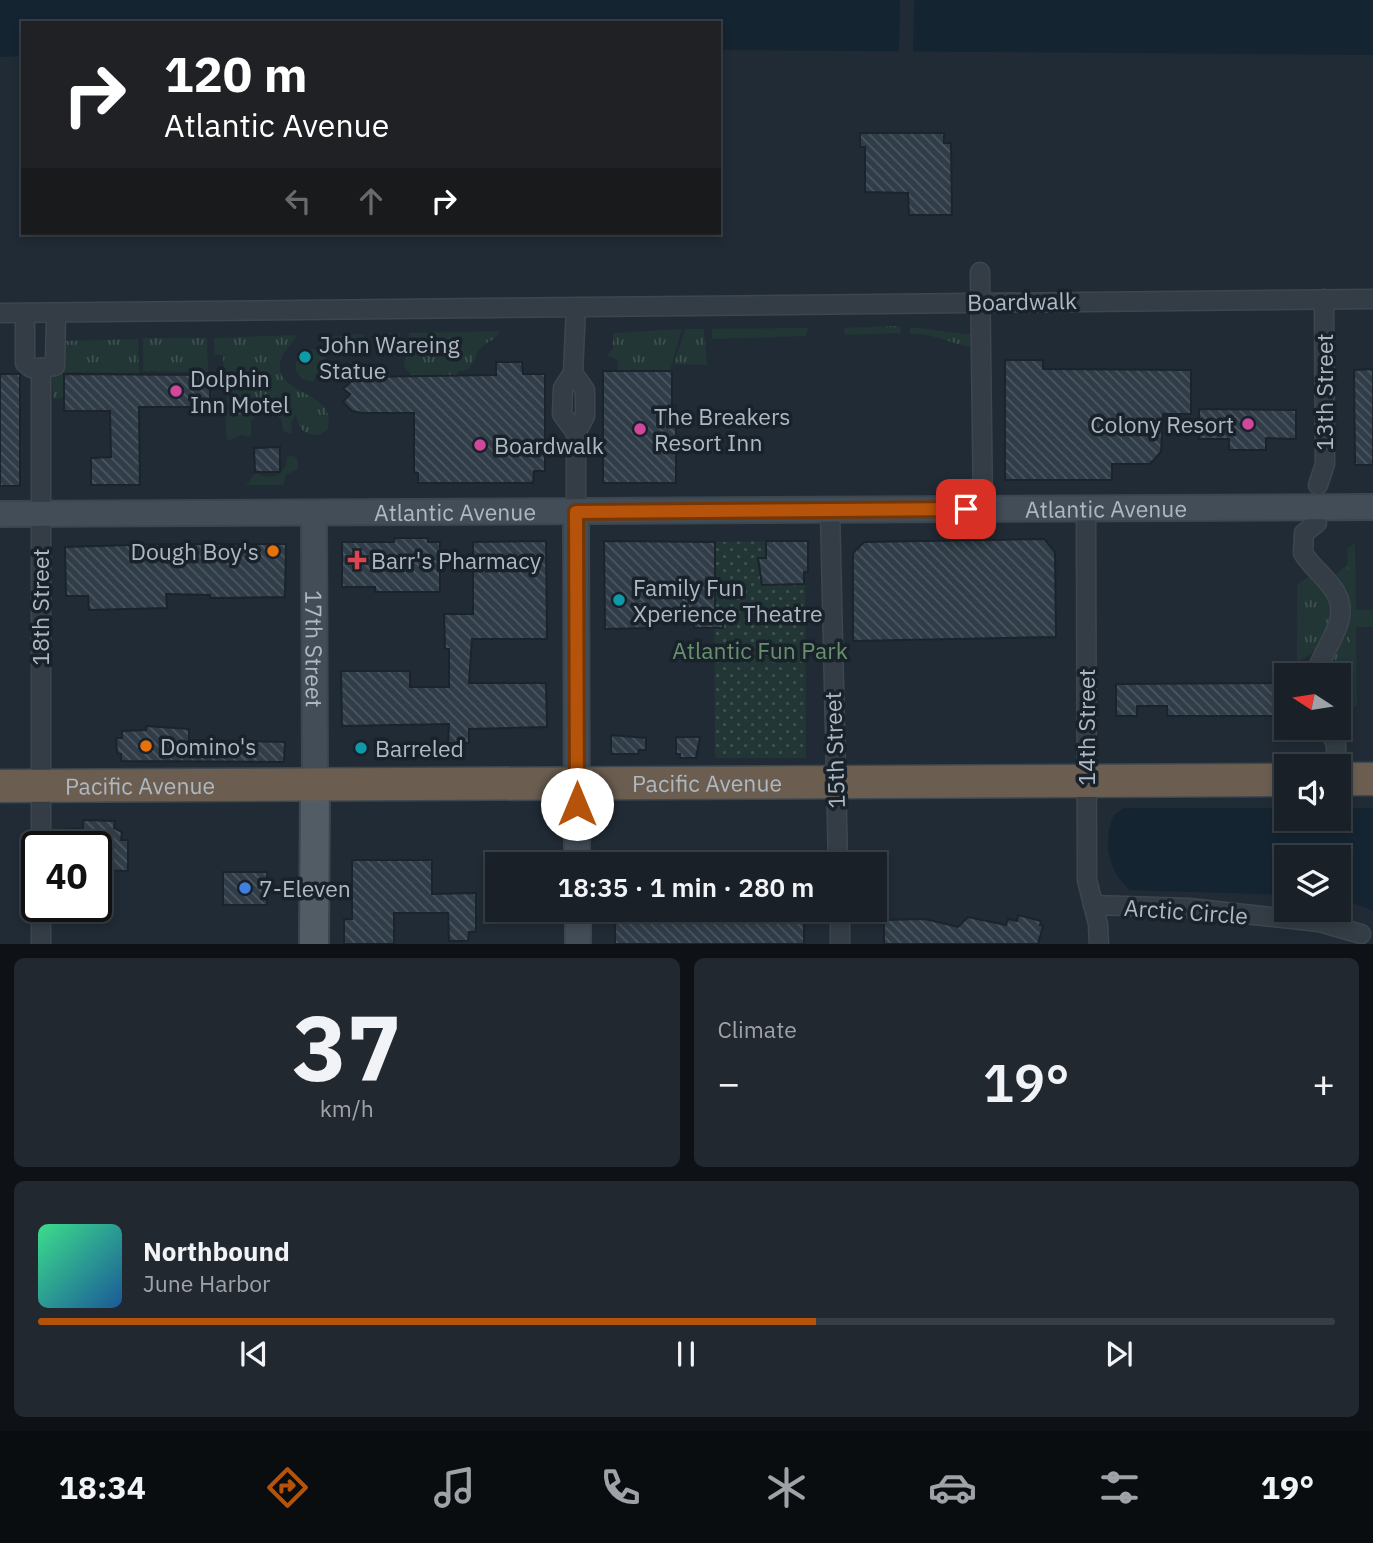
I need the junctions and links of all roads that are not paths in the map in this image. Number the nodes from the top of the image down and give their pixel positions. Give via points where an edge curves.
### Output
1 (980, 272) dead end
2 (1324, 299) junction
3 (1373, 299) edge
4 (981, 301) junction
5 (576, 307) junction
6 (0, 313) edge
7 (24, 313) junction
8 (56, 313) junction
9 (41, 368) junction
10 (1318, 485) dead end
11 (1373, 506) edge
12 (1086, 508) junction
13 (983, 509) junction
14 (830, 510) junction
15 (576, 512) junction
16 (314, 513) junction
17 (0, 514) edge
18 (40, 514) junction
19 (1317, 523) dead end
20 (1321, 663) edge
21 (1351, 779) edge
22 (1373, 779) edge
23 (1274, 780) edge
24 (1086, 781) junction
25 (834, 783) junction
26 (577, 785) junction
27 (0, 786) edge
28 (40, 786) junction
29 (315, 786) junction
30 (41, 831) edge
31 (578, 852) edge
32 (837, 852) edge
33 (1093, 905) junction
34 (41, 922) edge
35 (578, 922) edge
36 (839, 922) edge
37 (1361, 934) dead end
38 (41, 944) edge
39 (314, 944) edge
40 (578, 944) edge
41 (840, 944) edge
42 (1099, 944) edge

1 - 4 street
2 - 3 street, Boardwalk
2 - 4 street, Boardwalk
2 - 10 street, 13th Street via 1325,464
4 - 5 street, Boardwalk
4 - 13 street
5 - 8 street, Boardwalk
5 - 15 street via 573,373 563,388 562,414 576,433
6 - 7 street, Boardwalk
7 - 8 street, Boardwalk
7 - 9 street via 25,363
8 - 9 street via 55,366
9 - 18 street, 18th Street
11 - 12 main road, Atlantic Avenue
12 - 13 main road, Atlantic Avenue
12 - 24 street, 14th Street
13 - 14 main road, Atlantic Avenue
14 - 15 main road, Atlantic Avenue
14 - 25 street, 15th Street
15 - 16 main road, Atlantic Avenue
15 - 26 main road
16 - 18 main road, Atlantic Avenue
16 - 29 main road, 17th Street
17 - 18 main road, Atlantic Avenue
18 - 28 street, 18th Street
19 - 20 street via 1304,533 1303,553 1333,587 1342,615
21 - 22 highway
23 - 24 highway, Pacific Avenue
24 - 25 highway, Pacific Avenue
24 - 33 street, 14th Street via 1087,880
25 - 26 highway, Pacific Avenue
25 - 32 street, 15th Street
26 - 29 highway, Pacific Avenue
26 - 31 main road
27 - 28 highway, Pacific Avenue
28 - 29 highway, Pacific Avenue
28 - 30 street, 18th Street
29 - 39 main road
33 - 37 street, Arctic Circle via 1195,908 1319,922
33 - 42 street, 14th Street
34 - 38 street
35 - 40 main road
36 - 41 street

